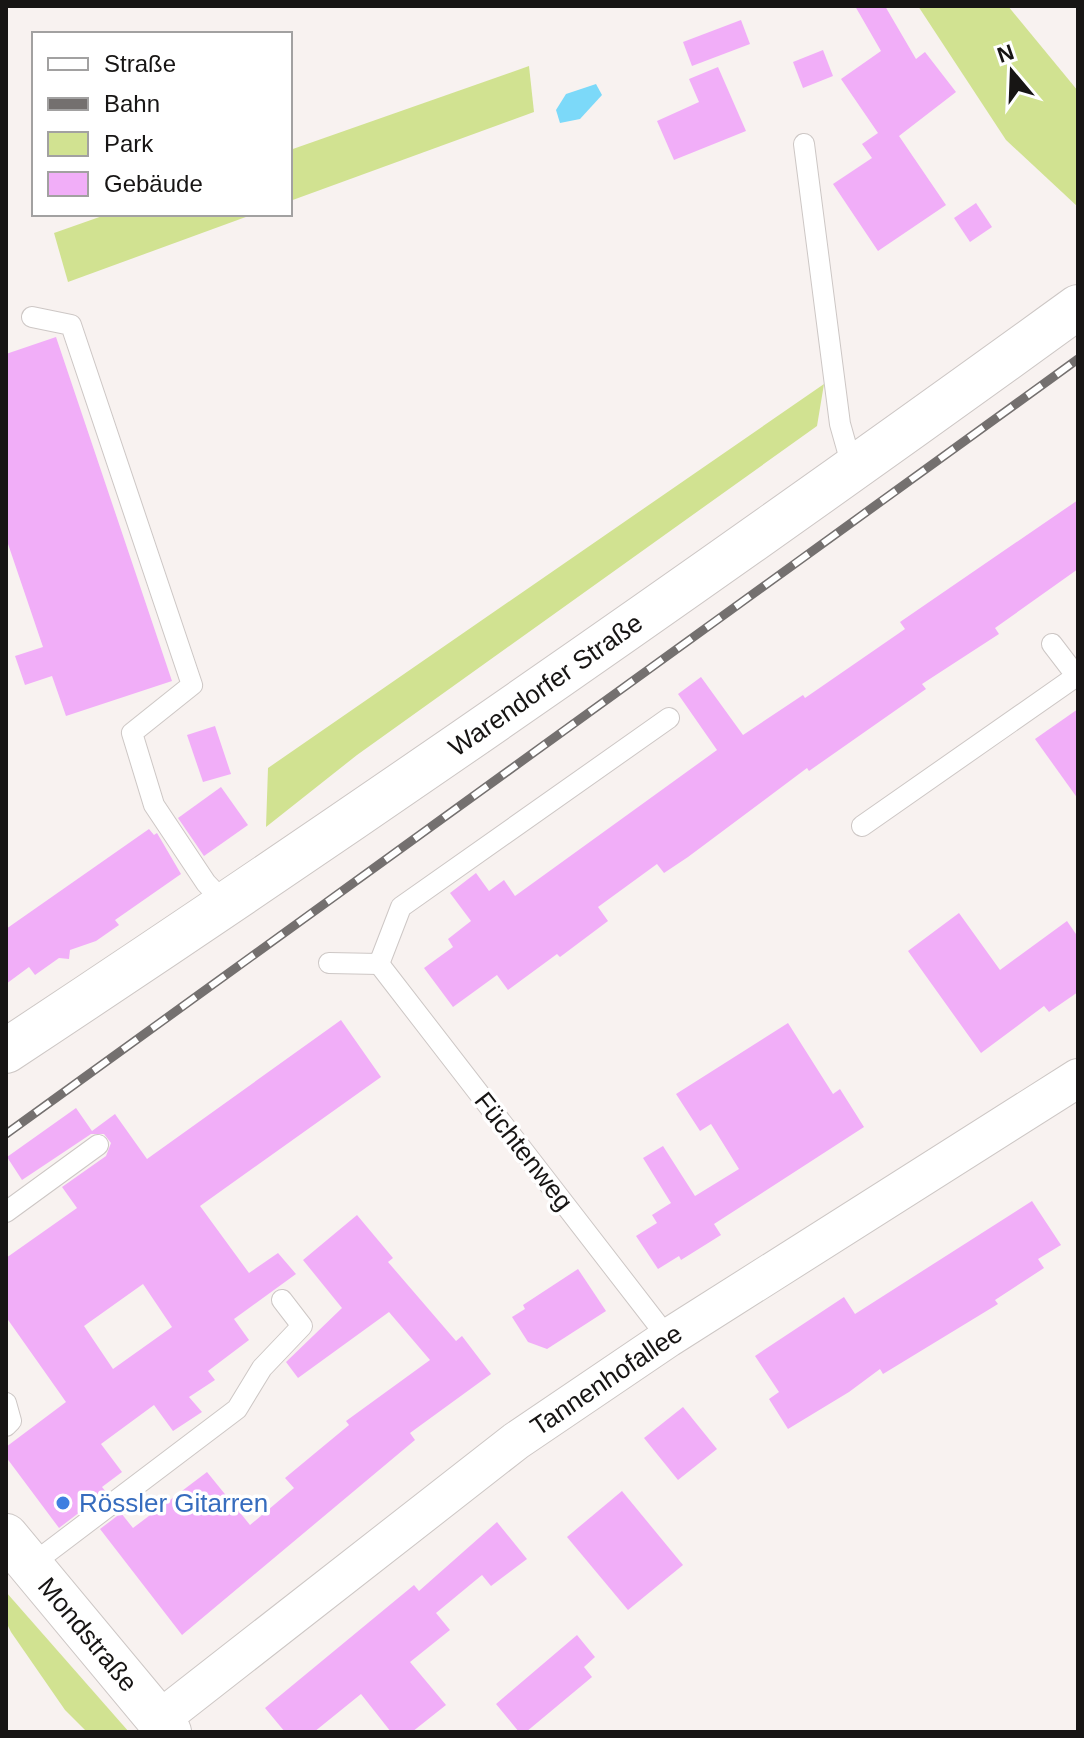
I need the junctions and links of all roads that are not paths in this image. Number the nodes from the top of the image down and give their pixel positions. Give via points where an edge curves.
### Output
1 (804, 144) dead end
2 (1078, 307) edge
3 (32, 317) dead end
4 (853, 470) junction
5 (1052, 644) dead end
6 (1077, 676) edge
7 (669, 718) dead end
8 (862, 826) dead end
9 (227, 905) junction
10 (329, 963) dead end
11 (379, 964) junction
12 (6, 1051) edge
13 (1078, 1078) edge
14 (98, 1145) dead end
15 (6, 1212) edge
16 (282, 1300) dead end
17 (668, 1338) junction
18 (6, 1403) edge
19 (6, 1426) edge
20 (18, 1550) edge
21 (164, 1726) edge

1 - 4 lane via 840,424
2 - 4 main road, Warendorfer Straße
3 - 9 lane via 71,325 192,685 132,733 154,805
4 - 9 main road, Warendorfer Straße
5 - 6 lane
6 - 8 lane
7 - 11 lane via 401,907
9 - 12 main road, Warendorfer Straße
10 - 11 lane
11 - 17 lane, Füchtenweg
13 - 17 street, Tannenhofallee
14 - 15 lane
16 - 20 lane via 302,1326 262,1368 237,1409
17 - 21 street, Tannenhofallee via 516,1441
18 - 19 lane via 11,1421
20 - 21 main road, Mondstraße

